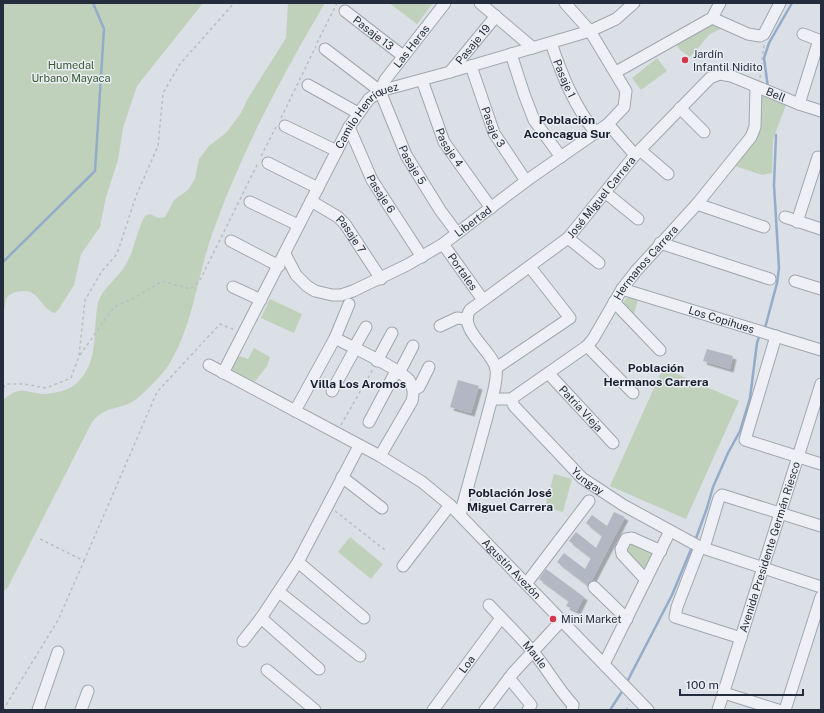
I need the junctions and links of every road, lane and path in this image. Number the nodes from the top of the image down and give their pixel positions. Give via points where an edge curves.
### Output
1 (234, 3) edge
2 (445, 3) edge
3 (480, 3) edge
4 (565, 3) edge
5 (634, 3) edge
6 (720, 3) edge
7 (780, 3) edge
8 (341, 7) edge
9 (496, 16) junction
10 (712, 18) junction
11 (590, 31) junction
12 (803, 34) dead end
13 (760, 36) junction
14 (820, 40) edge
15 (551, 43) junction
16 (325, 48) dead end
17 (533, 48) junction
18 (511, 54) junction
19 (403, 56) junction
20 (471, 66) junction
21 (450, 72) junction
22 (616, 72) junction
23 (731, 76) joint
24 (422, 80) junction
25 (308, 85) dead end
26 (756, 87) junction
27 (380, 91) junction
28 (799, 104) junction
29 (680, 108) junction
30 (821, 110) edge
31 (358, 113) junction
32 (281, 123) junction
33 (608, 124) junction
34 (349, 127) junction
35 (704, 132) dead end
36 (596, 133) junction
37 (337, 151) junction
38 (637, 152) junction
39 (561, 157) junction
40 (818, 157) dead end
41 (268, 163) dead end
42 (668, 174) dead end
43 (526, 182) junction
44 (318, 188) junction
45 (606, 193) junction
46 (311, 201) junction
47 (250, 202) dead end
48 (697, 204) junction
49 (491, 208) junction
50 (785, 217) dead end
51 (638, 218) dead end
52 (797, 222) junction
53 (298, 226) junction
54 (764, 227) dead end
55 (821, 229) edge
56 (457, 233) junction
57 (568, 238) junction
58 (231, 242) dead end
59 (660, 243) junction
60 (443, 244) junction
61 (285, 254) junction
62 (422, 257) junction
63 (599, 263) dead end
64 (279, 266) junction
65 (530, 267) junction
66 (380, 279) junction
67 (770, 279) dead end
68 (795, 281) dead end
69 (233, 287) dead end
70 (622, 289) junction
71 (821, 289) edge
72 (261, 300) junction
73 (483, 300) junction
74 (614, 302) junction
75 (349, 304) dead end
76 (466, 319) junction
77 (440, 326) dead end
78 (366, 327) dead end
79 (244, 333) junction
80 (392, 333) dead end
81 (776, 336) junction
82 (335, 338) junction
83 (413, 346) dead end
84 (587, 346) junction
85 (354, 349) junction
86 (660, 350) dead end
87 (821, 350) edge
88 (79, 356) junction
89 (377, 361) junction
90 (209, 365) dead end
91 (429, 367) dead end
92 (496, 368) junction
93 (398, 372) junction
94 (223, 373) junction
95 (549, 374) junction
96 (821, 384) edge
97 (3, 388) edge
98 (413, 390) junction
99 (332, 391) dead end
100 (633, 393) dead end
101 (492, 399) junction
102 (511, 399) junction
103 (295, 411) junction
104 (369, 422) dead end
105 (336, 434) junction
106 (613, 443) dead end
107 (359, 446) junction
108 (380, 456) junction
109 (798, 457) junction
110 (821, 464) edge
111 (342, 477) junction
112 (590, 500) dead end
113 (327, 505) junction
114 (450, 505) junction
115 (382, 508) dead end
116 (780, 513) junction
117 (460, 515) junction
118 (821, 526) edge
119 (670, 531) junction
120 (40, 539) dead end
121 (702, 547) junction
122 (385, 550) dead end
123 (661, 551) junction
124 (84, 560) junction
125 (298, 562) junction
126 (403, 566) dead end
127 (763, 568) junction
128 (646, 580) junction
129 (526, 584) junction
130 (594, 587) dead end
131 (821, 587) edge
132 (279, 592) junction
133 (821, 597) edge
134 (489, 605) dead end
135 (261, 618) junction
136 (364, 618) dead end
137 (501, 618) junction
138 (627, 619) junction
139 (562, 620) junction
140 (741, 638) junction
141 (243, 641) dead end
142 (533, 651) junction
143 (58, 652) dead end
144 (360, 656) dead end
145 (604, 664) junction
146 (318, 669) dead end
147 (267, 670) dead end
148 (509, 678) junction
149 (88, 691) dead end
150 (724, 693) junction
151 (3, 710) edge
152 (38, 710) edge
153 (81, 710) edge
154 (315, 710) edge
155 (433, 710) edge
156 (485, 710) edge
157 (528, 710) edge
158 (572, 710) edge
159 (648, 710) edge
160 (718, 710) edge
161 (778, 710) edge
162 (785, 710) edge

1 - 88 path via 180,64 163,93 158,146 136,196 117,254 102,271 85,300
2 - 19 street, Las Heras
3 - 9 street
4 - 11 street, Libertad
5 - 11 street, Camilo Henríquez via 616,19
6 - 10 street
7 - 13 street via 764,34
8 - 19 street, Pasaje 13
8 - 32 path
9 - 17 street
9 - 21 street, Pasaje 19
10 - 13 street via 748,34
10 - 22 street
11 - 15 street, Camilo Henríquez
11 - 22 street, Libertad
12 - 14 street
13 - 26 path via 765,41 760,79
14 - 28 street
15 - 17 street, Camilo Henríquez
15 - 36 street, Pasaje 1 via 560,71 575,103
16 - 27 street
17 - 18 street, Camilo Henríquez
18 - 20 street, Camilo Henríquez
18 - 39 street via 534,120
19 - 27 street, Las Heras
20 - 21 street, Camilo Henríquez
20 - 43 street, Pasaje 3 via 494,133
21 - 24 street, Camilo Henríquez
22 - 33 street, Libertad via 626,91 626,99 620,113
23 - 26 street, Bell
23 - 29 street, José Miguel Carrera via 714,75
24 - 27 street, Camilo Henríquez
24 - 49 street, Pasaje 4 via 444,142
25 - 31 street
26 - 28 street, Bell
26 - 48 street, Hermanos Carrera via 755,127 751,137
27 - 31 street, Camilo Henríquez
27 - 56 street, Pasaje 5 via 406,155
28 - 30 street, Bell
29 - 35 street
29 - 38 street, José Miguel Carrera
31 - 34 street, Camilo Henríquez
32 - 37 street
32 - 88 path via 199,282 190,289 162,281 136,297 114,306
33 - 36 street, Libertad
33 - 38 street
34 - 37 street, Camilo Henríquez
34 - 62 street, Pasaje 6 via 372,180
36 - 39 street, Libertad
37 - 44 street, Camilo Henríquez
38 - 42 street
38 - 45 street, José Miguel Carrera
39 - 43 street, Libertad
40 - 52 street
41 - 44 street
43 - 49 street, Libertad
44 - 46 street, Camilo Henríquez
45 - 51 street
45 - 57 street, José Miguel Carrera
46 - 53 street, Camilo Henríquez
46 - 66 street, Pasaje 7 via 345,224
47 - 53 street
48 - 54 street
48 - 59 street, Hermanos Carrera
49 - 56 street, Libertad
50 - 52 street
52 - 55 street
53 - 61 street, Camilo Henríquez
56 - 60 street, Libertad
57 - 63 street
57 - 65 street, José Miguel Carrera
58 - 64 street
59 - 67 street
59 - 70 street, Hermanos Carrera
60 - 62 street, Libertad
60 - 73 street, Portales
61 - 64 street, Camilo Henríquez
61 - 66 street, Libertad via 296,275 307,286 323,294 341,295 353,292
62 - 66 street, Libertad
64 - 72 street, Camilo Henríquez
65 - 73 street, José Miguel Carrera
65 - 92 street via 570,318
68 - 71 street
69 - 72 street
70 - 74 street, Hermanos Carrera
70 - 81 street, Los Copihues
72 - 79 street, Camilo Henríquez
73 - 76 street, José Miguel Carrera via 470,310
74 - 84 street, Hermanos Carrera
74 - 86 street
75 - 82 street
76 - 77 street via 457,318
76 - 92 street
78 - 85 street
79 - 94 street, Camilo Henríquez
79 - 124 path via 220,324 158,392
80 - 89 street
81 - 87 street, Los Copihues
81 - 109 street via 745,440
82 - 85 street
82 - 103 street
83 - 93 street
84 - 95 street, Hermanos Carrera
84 - 100 street
85 - 89 street
85 - 99 street
88 - 97 path via 71,378 46,388 7,384
89 - 93 street
89 - 105 path
90 - 94 street, Agustín Avezón
91 - 98 street via 419,387
92 - 101 street
93 - 98 street via 408,380
93 - 104 street
94 - 103 street, Agustín Avezón
95 - 102 street, Hermanos Carrera
95 - 106 street, Patria Vieja
96 - 109 street, Avenida Presidente Germán Riesco
98 - 108 street via 412,401
101 - 102 street
101 - 117 street
102 - 119 street, Yungay via 514,406 582,478 622,505
103 - 105 street, Agustín Avezón
105 - 107 street, Agustín Avezón
107 - 108 street, Agustín Avezón
107 - 111 street
108 - 114 street, Agustín Avezón via 422,482
109 - 110 street
109 - 116 street, Avenida Presidente Germán Riesco
111 - 113 street
111 - 115 street
112 - 129 street
113 - 122 path
113 - 125 street
114 - 117 street, Agustín Avezón
114 - 126 street
116 - 118 street
116 - 121 street via 722,495
116 - 127 street, Avenida Presidente Germán Riesco
117 - 129 street, Agustín Avezón
119 - 121 street, Yungay
119 - 123 street
120 - 124 path
121 - 127 street
121 - 140 street via 675,617
123 - 128 street
123 - 128 street via 632,538 626,539 621,552
124 - 151 path via 58,620
125 - 132 street
125 - 136 street
127 - 131 street
127 - 140 street, Avenida Presidente Germán Riesco
128 - 138 street
129 - 139 street, Agustín Avezón
130 - 138 street
132 - 135 street
132 - 144 street
133 - 162 street
134 - 137 street, Maule
135 - 141 street
135 - 146 street
137 - 142 street, Maule
137 - 155 street, Loa
138 - 145 street
139 - 142 street
139 - 145 street, Agustín Avezón
140 - 150 street, Avenida Presidente Germán Riesco
142 - 148 street
142 - 158 street, Maule via 562,694 573,705
143 - 152 street
145 - 159 street, Agustín Avezón
147 - 154 street
148 - 156 street
148 - 157 street via 531,705
149 - 153 street
150 - 160 street, Avenida Presidente Germán Riesco
150 - 161 street

